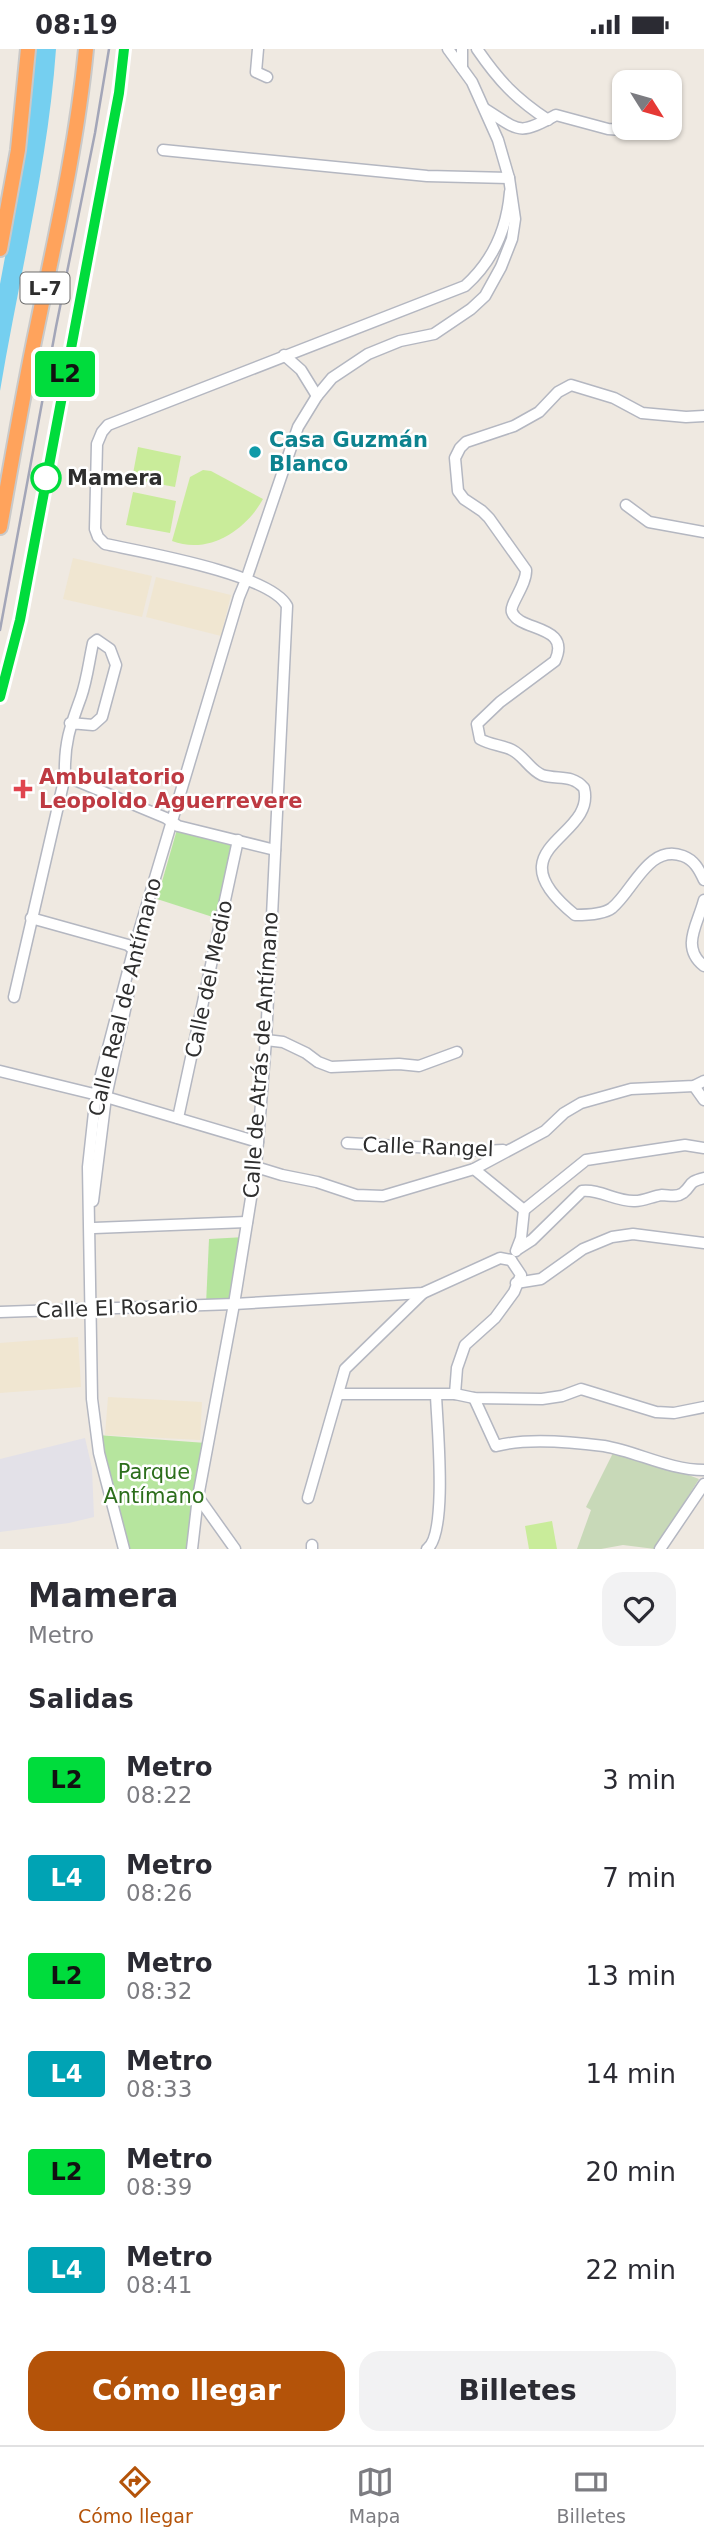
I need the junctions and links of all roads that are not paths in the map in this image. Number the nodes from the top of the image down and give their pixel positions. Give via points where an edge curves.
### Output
1 (27, 49) edge
2 (86, 49) edge
3 (258, 49) edge
4 (448, 49) edge
5 (463, 49) edge
6 (477, 49) edge
7 (462, 68) junction
8 (267, 77) dead end
9 (484, 109) junction
10 (548, 120) junction
11 (612, 129) edge
12 (163, 150) dead end
13 (509, 178) junction
14 (510, 192) junction
15 (0, 249) edge
16 (284, 355) junction
17 (317, 396) junction
18 (704, 416) edge
19 (626, 505) dead end
20 (0, 527) edge
21 (704, 532) edge
22 (248, 581) junction
23 (70, 723) junction
24 (65, 776) junction
25 (175, 824) junction
26 (238, 840) junction
27 (275, 850) junction
28 (704, 880) edge
29 (704, 900) edge
30 (31, 918) junction
31 (135, 952) junction
32 (704, 966) edge
33 (14, 997) dead end
34 (266, 1040) junction
35 (457, 1052) dead end
36 (0, 1071) edge
37 (699, 1083) edge
38 (101, 1096) junction
39 (704, 1100) edge
40 (178, 1118) junction
41 (258, 1142) junction
42 (346, 1143) dead end
43 (704, 1148) edge
44 (510, 1150) junction
45 (256, 1167) junction
46 (474, 1169) junction
47 (704, 1178) edge
48 (524, 1210) junction
49 (247, 1222) junction
50 (94, 1228) junction
51 (704, 1243) edge
52 (518, 1249) junction
53 (511, 1260) junction
54 (516, 1283) junction
55 (423, 1293) junction
56 (234, 1304) junction
57 (94, 1309) junction
58 (0, 1312) edge
59 (339, 1394) junction
60 (455, 1394) junction
61 (436, 1395) junction
62 (474, 1398) junction
63 (704, 1407) edge
64 (704, 1470) edge
65 (704, 1484) edge
66 (198, 1497) junction
67 (308, 1498) dead end
68 (124, 1549) edge
69 (192, 1549) edge
70 (235, 1549) edge
71 (427, 1549) edge
72 (660, 1549) edge

1 - 15 highway, L-7 via 18,150
2 - 20 highway, L-7 via 65,197
3 - 8 street via 256,72
4 - 7 street
5 - 7 street
6 - 10 street via 517,100
7 - 9 street
9 - 10 street via 518,129 528,130
9 - 13 street
10 - 11 street via 556,115
12 - 13 street via 427,176
13 - 14 street
14 - 16 street via 508,216 491,255 465,286
14 - 17 street via 515,219 512,239 485,296 434,334 368,354 332,378
16 - 17 street via 301,370
16 - 22 street via 108,425 97,444 95,529 105,544 196,563
17 - 22 street via 298,427
18 - 28 street via 642,413 614,398 571,385 525,420 466,442 455,458 458,491 489,519 526,570 512,613 548,632 558,645 555,661 477,724 480,739 511,749 544,776 567,777 584,788 577,819 546,851 542,869 547,883 559,903 575,915 610,909 642,871 667,853 689,858
19 - 21 street via 649,522
22 - 25 street
22 - 27 street, Calle de Atrás de Antímano via 281,596 287,606
23 - 23 street via 82,695 93,643 97,640 110,649 116,665 102,717 93,725
23 - 24 street
24 - 25 street
24 - 30 street
25 - 26 street
25 - 31 street
26 - 27 street
26 - 40 street, Calle del Medio
27 - 34 street, Calle de Atrás de Antímano
29 - 32 street via 691,947
30 - 31 street
30 - 33 street
31 - 38 street
34 - 35 street via 283,1042 331,1067 419,1066
34 - 41 street, Calle de Atrás de Antímano
36 - 38 street
37 - 39 street
37 - 44 street via 631,1089 581,1103
38 - 40 street
38 - 50 street
38 - 57 street, Calle Real de Antímano via 88,1167
40 - 41 street
41 - 45 street, Calle de Atrás de Antímano
42 - 44 street, Calle Rangel
43 - 48 street via 692,1144 586,1160
44 - 46 street
45 - 46 street via 368,1196 383,1196
45 - 49 street, Calle de Atrás de Antímano
46 - 48 street
47 - 52 street via 673,1197 636,1201 582,1191
48 - 52 street
49 - 50 street
49 - 56 street, Calle de Atrás de Antímano
50 - 57 street
51 - 54 street via 645,1235 612,1237 583,1249 541,1279
52 - 53 street
53 - 54 street via 521,1275
53 - 55 street via 500,1258
54 - 60 street via 495,1318 465,1345
55 - 56 street, Calle El Rosario
55 - 59 street via 345,1369
56 - 57 street, Calle El Rosario
56 - 66 street, Calle de Atrás de Antímano
57 - 58 street, Calle El Rosario
57 - 68 street, Calle Real de Antímano via 92,1399 99,1453
59 - 61 street
59 - 67 street
60 - 61 street
60 - 62 street
61 - 71 street via 440,1509 435,1541
62 - 63 street via 542,1399 581,1389 656,1412
62 - 64 street via 496,1446 536,1442 605,1446 681,1469
65 - 72 street
66 - 69 street, Calle de Atrás de Antímano
66 - 70 street

